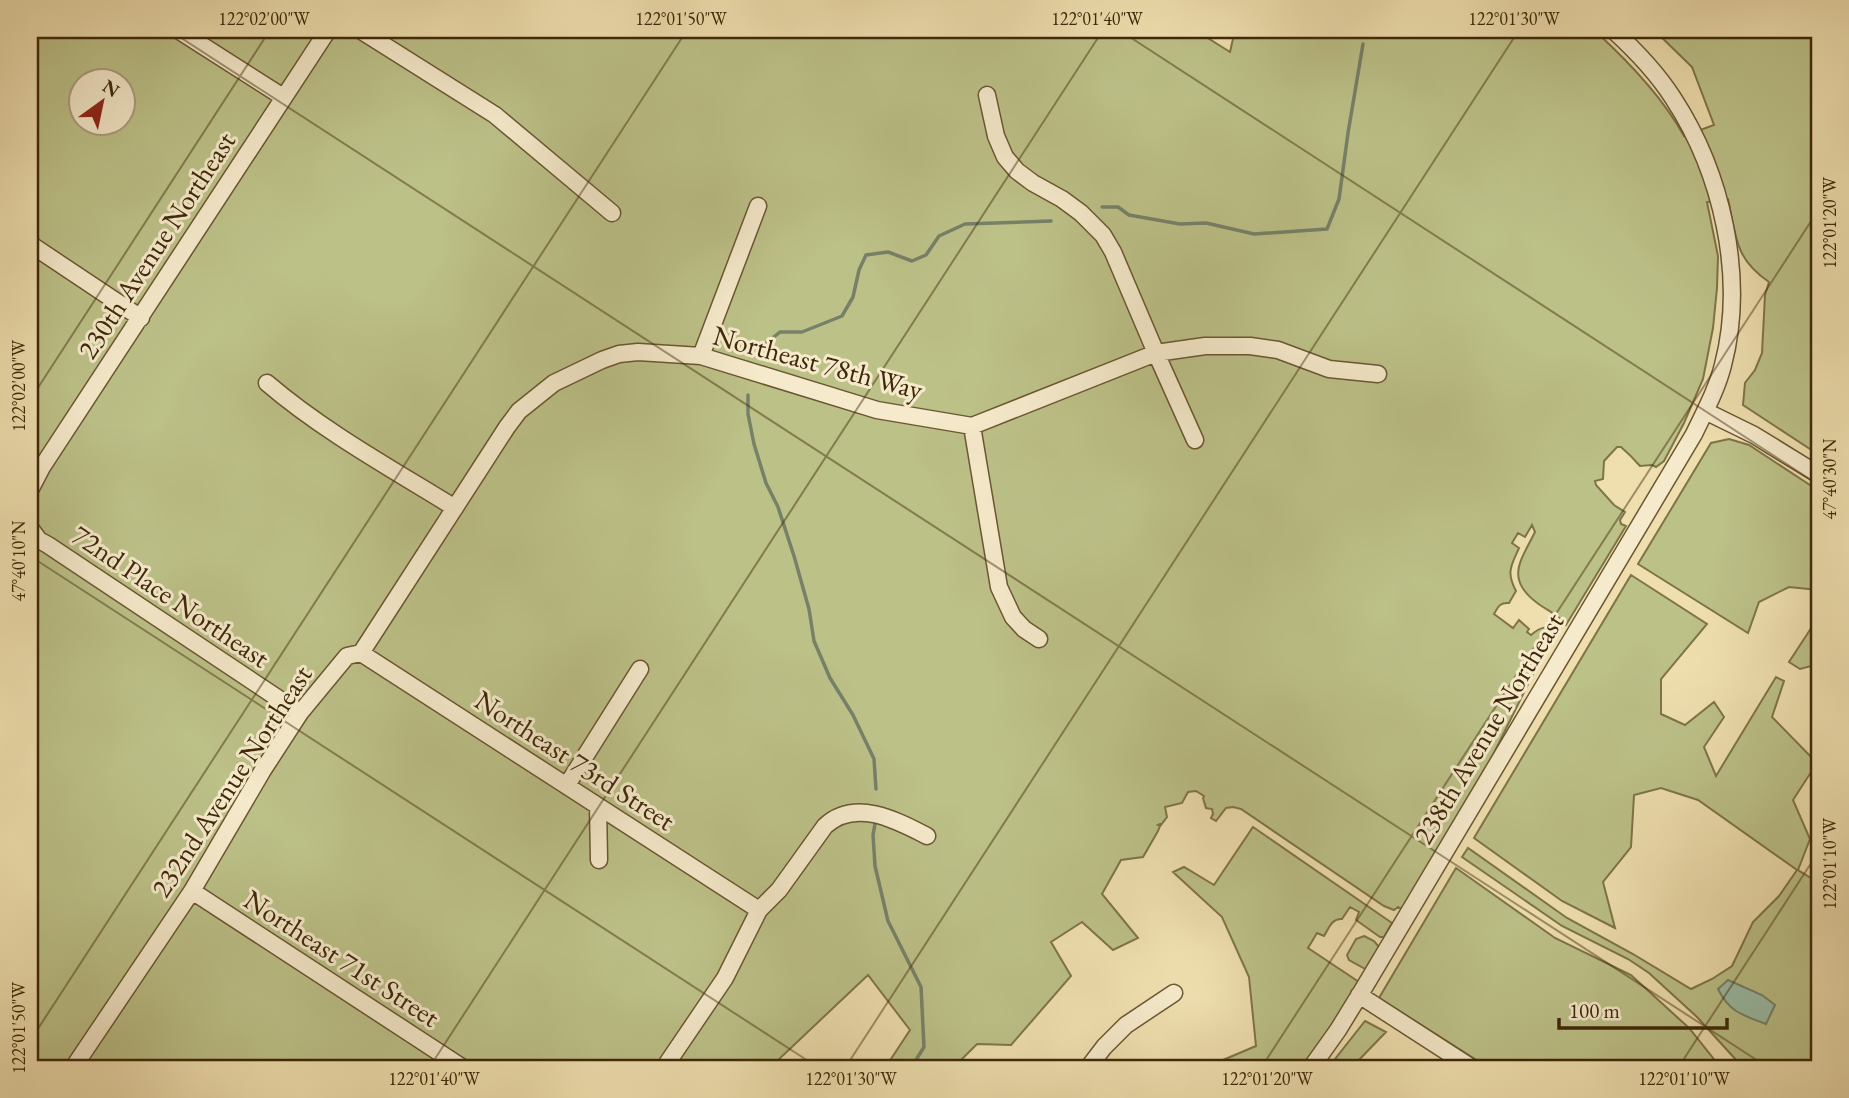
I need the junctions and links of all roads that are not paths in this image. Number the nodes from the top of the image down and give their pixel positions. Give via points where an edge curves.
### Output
1 (178, 30) edge
2 (328, 30) edge
3 (360, 30) edge
4 (1613, 30) edge
5 (987, 95) dead end
6 (283, 97) junction
7 (758, 206) dead end
8 (612, 213) dead end
9 (30, 244) edge
10 (141, 318) junction
11 (1156, 353) junction
12 (701, 356) junction
13 (1378, 374) dead end
14 (267, 383) dead end
15 (1705, 411) junction
16 (972, 426) junction
17 (507, 427) joint
18 (1195, 440) dead end
19 (1819, 475) edge
20 (30, 490) edge
21 (454, 508) junction
22 (30, 528) edge
23 (1039, 639) dead end
24 (361, 653) junction
25 (640, 669) dead end
26 (300, 713) junction
27 (567, 785) junction
28 (598, 806) junction
29 (927, 836) dead end
30 (599, 860) dead end
31 (192, 891) junction
32 (760, 910) junction
33 (1174, 993) dead end
34 (1359, 995) junction
35 (673, 1061) edge
36 (73, 1068) edge
37 (463, 1068) edge
38 (1088, 1068) edge
39 (1311, 1068) edge
40 (1472, 1068) edge

1 - 6 street
2 - 6 street, 230th Avenue Northeast
3 - 8 street via 495,115
4 - 15 street, 238th Avenue Northeast via 1665,88 1690,126 1718,194 1728,246 1729,332 1719,378
5 - 11 street via 1005,157 1033,183 1081,213 1103,235
6 - 10 street, 230th Avenue Northeast
7 - 12 street
9 - 10 street
10 - 20 street, 230th Avenue Northeast
11 - 13 street via 1250,346 1329,369
11 - 16 street
11 - 18 street
12 - 16 street, Northeast 78th Way via 877,410
12 - 17 street, Northeast 78th Way via 638,352 601,360 554,383
14 - 21 street
15 - 19 street
15 - 34 street, 238th Avenue Northeast
16 - 23 street via 999,587 1013,617
17 - 21 street, 232nd Avenue Northeast
21 - 24 street, 232nd Avenue Northeast
22 - 26 street, 72nd Place Northeast via 39,540
24 - 26 street, 232nd Avenue Northeast via 347,656
24 - 27 street, Northeast 73rd Street
25 - 27 street
26 - 31 street, 232nd Avenue Northeast
27 - 28 street, Northeast 73rd Street
28 - 30 street
28 - 32 street, Northeast 73rd Street
29 - 32 street via 890,817 841,816 825,826
31 - 36 street, 232nd Avenue Northeast
31 - 37 street, Northeast 71st Street
32 - 35 street via 725,978
33 - 38 street via 1126,1025
34 - 39 street, 238th Avenue Northeast
34 - 40 street

